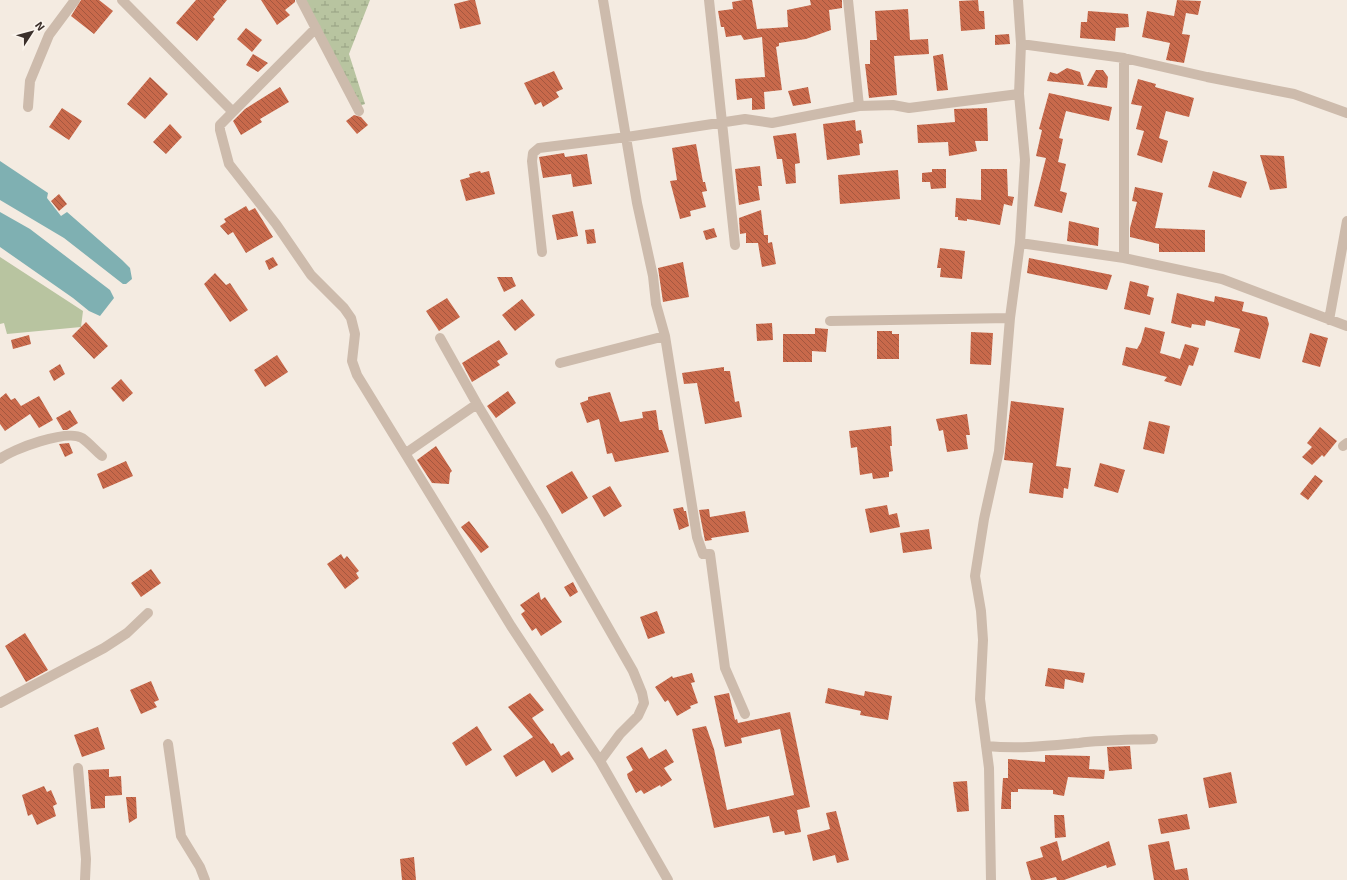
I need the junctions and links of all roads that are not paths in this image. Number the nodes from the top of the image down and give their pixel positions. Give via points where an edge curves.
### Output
1 (75, 0) edge
2 (122, 0) edge
3 (301, 0) edge
4 (603, 0) edge
5 (708, 0) edge
6 (848, 0) edge
7 (1018, 0) edge
8 (316, 28) junction
9 (1021, 44) junction
10 (1124, 58) junction
11 (1019, 94) junction
12 (859, 106) junction
13 (28, 107) dead end
14 (359, 111) dead end
15 (233, 112) junction
16 (1347, 113) edge
17 (720, 122) junction
18 (627, 137) junction
19 (1347, 221) edge
20 (1020, 243) junction
21 (735, 245) dead end
22 (542, 252) dead end
23 (1124, 258) junction
24 (1010, 318) junction
25 (1328, 320) junction
26 (830, 322) dead end
27 (1347, 326) edge
28 (665, 336) junction
29 (440, 338) dead end
30 (560, 363) dead end
31 (477, 404) junction
32 (406, 453) junction
33 (102, 456) dead end
34 (0, 459) edge
35 (148, 613) dead end
36 (0, 703) edge
37 (745, 714) dead end
38 (1152, 739) dead end
39 (168, 744) dead end
40 (986, 746) junction
41 (600, 761) junction
42 (78, 768) dead end
43 (85, 880) edge
44 (205, 880) edge
45 (668, 880) edge
46 (991, 880) edge

1 - 13 street via 49,35 30,81
2 - 15 street
3 - 8 street
4 - 18 street
5 - 17 street
6 - 12 street
7 - 9 street
8 - 14 street
8 - 15 street
9 - 10 street
9 - 11 street
10 - 16 street via 1294,94
10 - 23 street
11 - 12 street via 908,108 893,105
11 - 20 street via 1025,160
12 - 17 street via 772,123 745,119
15 - 32 street via 220,125 229,164 276,224 311,275 351,318 355,334 352,361 357,374
17 - 18 street
17 - 21 street
18 - 22 street via 539,148 533,153
18 - 28 street via 656,304
19 - 25 street
20 - 23 street
20 - 24 street
23 - 25 street via 1222,279
24 - 26 street
24 - 40 street via 999,451 975,576 982,611 980,699
25 - 27 street
28 - 30 street
28 - 37 street via 697,537 703,554 710,554 725,668
29 - 31 street
31 - 32 street
31 - 41 street via 545,517 642,693 644,703 638,716 620,734
32 - 41 street via 511,626
33 - 34 street via 81,437 71,436 30,443
35 - 36 street via 127,634 104,648
38 - 40 street via 1046,747
39 - 44 street via 181,836
40 - 46 street via 989,768
41 - 45 street
42 - 43 street via 86,859

